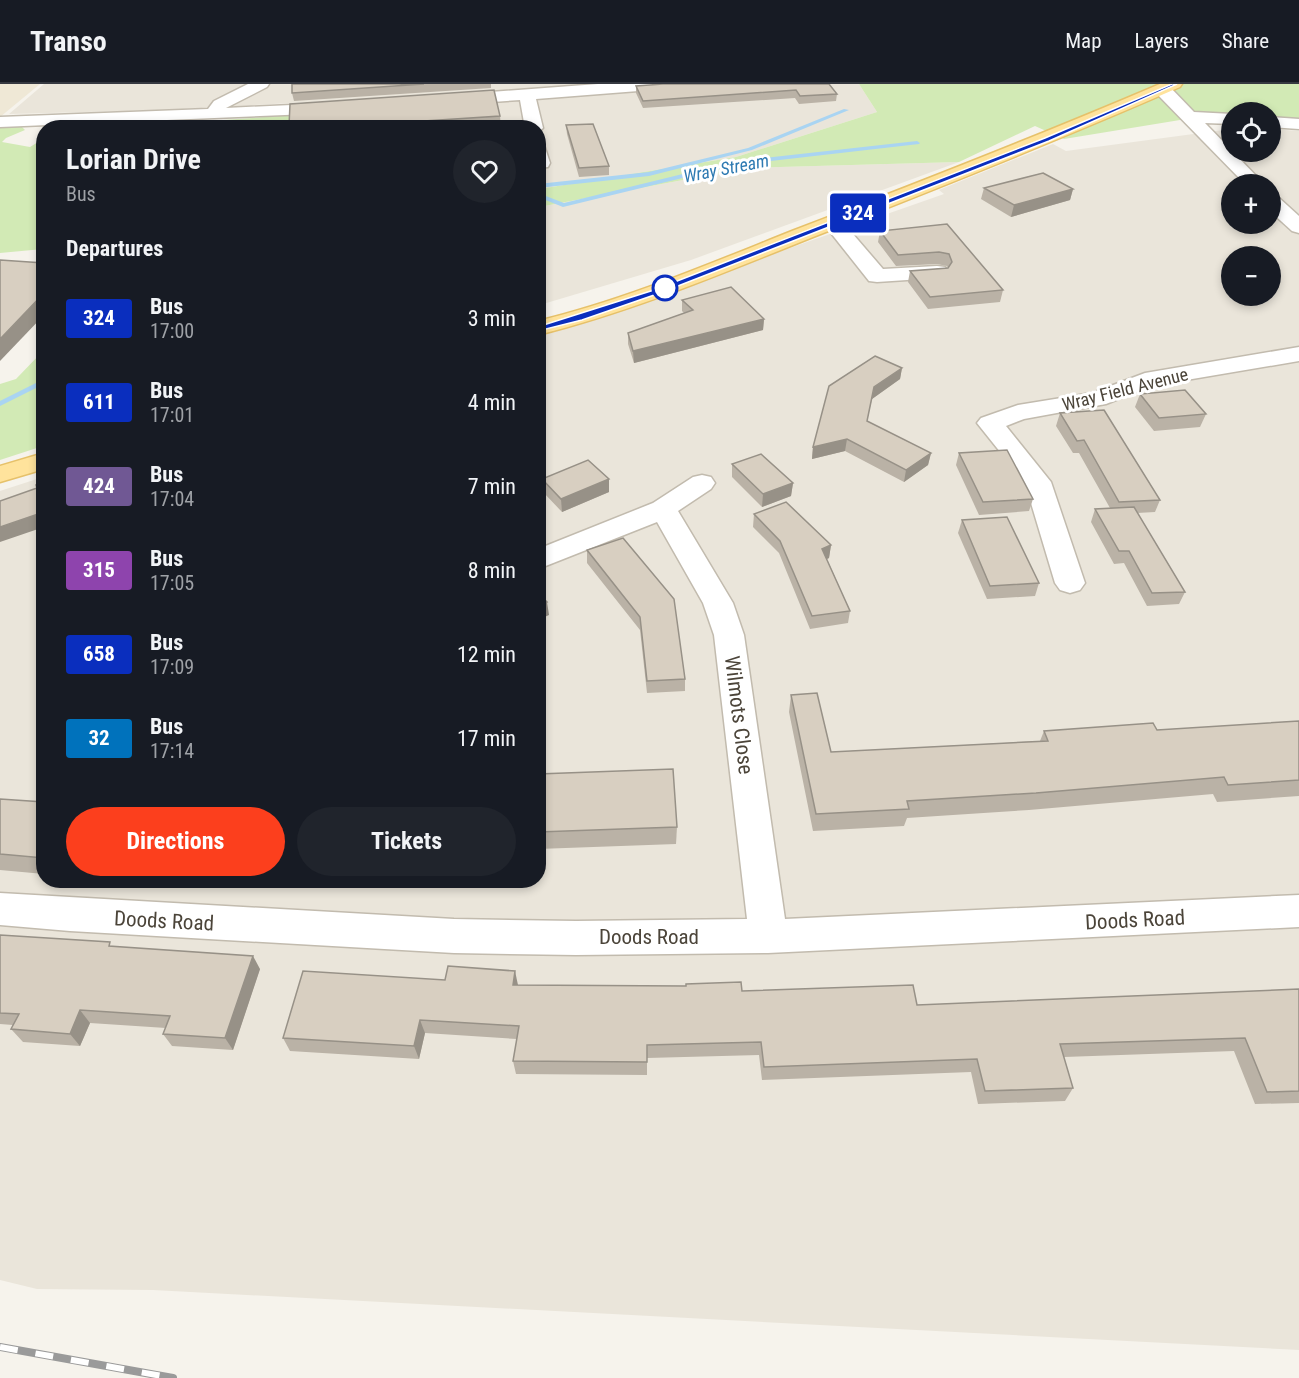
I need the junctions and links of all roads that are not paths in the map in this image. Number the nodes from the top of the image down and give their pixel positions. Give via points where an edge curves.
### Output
1 (261, 84) edge
2 (664, 84) edge
3 (1168, 86) edge
4 (527, 94) junction
5 (430, 101) edge
6 (353, 106) edge
7 (213, 114) junction
8 (1189, 117) junction
9 (1221, 118) edge
10 (53, 120) edge
11 (532, 120) edge
12 (36, 121) edge
13 (0, 122) edge
14 (1281, 123) edge
15 (1299, 124) edge
16 (1245, 174) edge
17 (1281, 210) edge
18 (833, 223) junction
19 (1299, 227) edge
20 (937, 272) edge
21 (546, 326) edge
22 (1299, 354) edge
23 (36, 463) edge
24 (0, 474) edge
25 (702, 483) dead end
26 (663, 509) junction
27 (546, 557) edge
28 (1070, 583) dead end
29 (0, 909) edge
30 (1299, 911) edge
31 (768, 936) junction

1 - 7 street via 220,105
2 - 4 street
3 - 8 street
3 - 18 main road via 1047,139
4 - 5 street
4 - 11 street
6 - 7 street
7 - 10 street
8 - 9 street
8 - 16 street
12 - 13 street
14 - 15 street
17 - 19 street
18 - 20 street via 877,276
18 - 21 main road via 657,291
22 - 28 street, Wray Field Avenue via 1145,380 1097,399 1018,412 990,423 1038,482
23 - 24 main road
25 - 26 street
26 - 27 street
26 - 31 street, Wilmots Close via 718,603 729,635
29 - 31 street, Doods Road via 454,936
30 - 31 street, Doods Road

